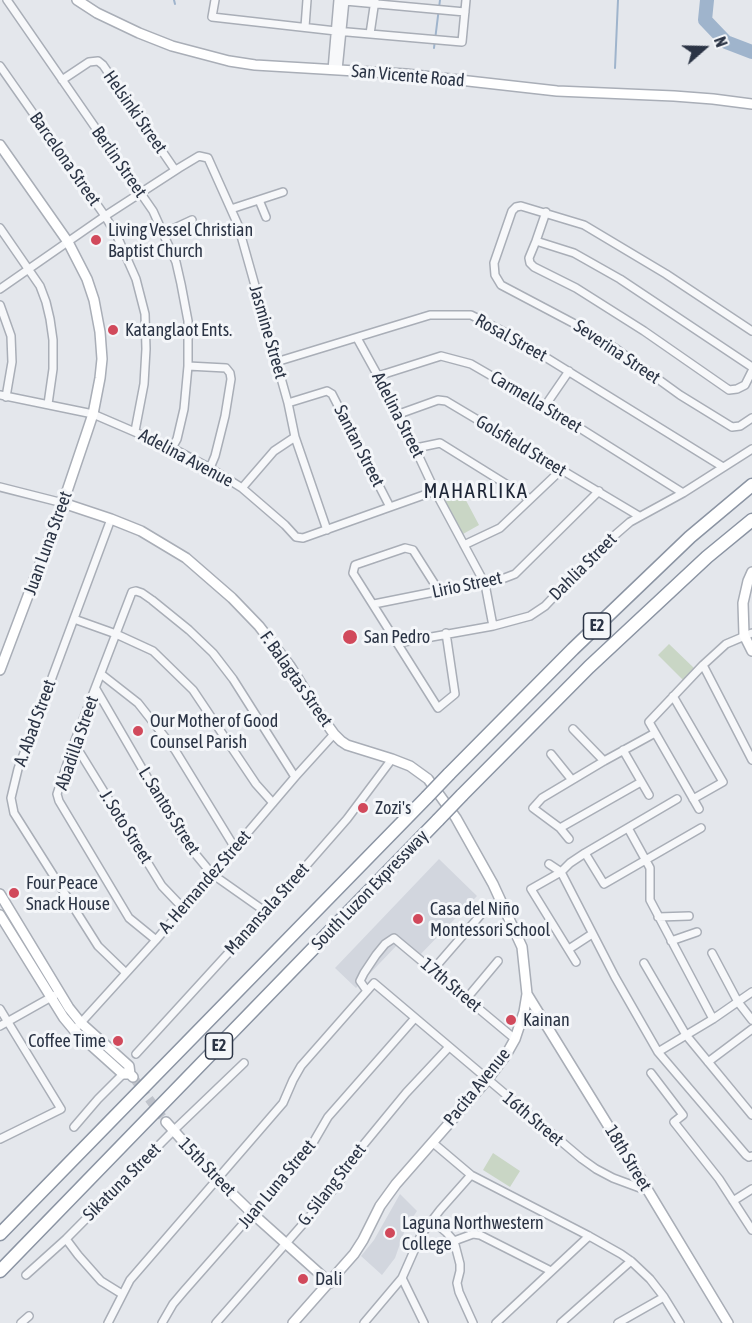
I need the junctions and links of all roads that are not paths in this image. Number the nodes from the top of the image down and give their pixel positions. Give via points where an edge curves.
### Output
1 (7, 0) edge
2 (77, 0) edge
3 (215, 0) edge
4 (307, 0) edge
5 (338, 0) edge
6 (345, 0) edge
7 (466, 0) edge
8 (375, 2) edge
9 (465, 12) junction
10 (305, 27) junction
11 (339, 31) junction
12 (370, 34) junction
13 (0, 66) edge
14 (335, 70) junction
15 (62, 80) junction
16 (752, 105) edge
17 (0, 145) edge
18 (175, 170) junction
19 (283, 192) dead end
20 (140, 193) junction
21 (259, 200) junction
22 (231, 209) junction
23 (546, 213) junction
24 (105, 216) junction
25 (266, 217) dead end
26 (192, 220) dead end
27 (0, 228) edge
28 (164, 233) junction
29 (537, 241) junction
30 (68, 242) junction
31 (29, 269) junction
32 (0, 289) edge
33 (0, 305) edge
34 (752, 332) edge
35 (357, 338) junction
36 (276, 362) junction
37 (188, 366) junction
38 (752, 369) edge
39 (569, 371) junction
40 (378, 376) junction
41 (3, 396) edge
42 (288, 403) junction
43 (48, 404) junction
44 (544, 406) junction
45 (93, 414) junction
46 (399, 414) junction
47 (752, 418) edge
48 (135, 431) junction
49 (295, 437) junction
50 (172, 448) junction
51 (416, 448) junction
52 (752, 449) edge
53 (723, 467) junction
54 (210, 468) junction
55 (561, 470) junction
56 (752, 485) edge
57 (0, 487) edge
58 (242, 488) junction
59 (435, 491) junction
60 (599, 491) junction
61 (683, 493) junction
62 (530, 499) junction
63 (63, 503) junction
64 (390, 507) junction
65 (639, 516) junction
66 (111, 519) junction
67 (752, 520) edge
68 (327, 531) junction
69 (464, 545) junction
70 (752, 572) edge
71 (484, 584) junction
72 (439, 591) junction
73 (374, 604) junction
74 (74, 619) junction
75 (493, 626) junction
76 (446, 633) junction
77 (116, 634) junction
78 (748, 634) edge
79 (398, 643) junction
80 (752, 651) edge
81 (703, 665) junction
82 (0, 670) edge
83 (101, 674) junction
84 (96, 689) junction
85 (673, 696) junction
86 (573, 729) dead end
87 (655, 733) junction
88 (334, 734) junction
89 (74, 743) junction
90 (623, 750) junction
91 (551, 754) dead end
92 (392, 759) junction
93 (752, 760) edge
94 (604, 761) junction
95 (295, 777) junction
96 (572, 780) junction
97 (641, 782) junction
98 (649, 795) dead end
99 (677, 799) dead end
100 (693, 799) junction
101 (273, 803) junction
102 (699, 809) dead end
103 (456, 818) joint
104 (560, 828) junction
105 (628, 828) junction
106 (701, 828) dead end
107 (569, 839) dead end
108 (235, 848) junction
109 (585, 853) junction
110 (647, 860) junction
111 (549, 864) dead end
112 (561, 872) junction
113 (212, 874) junction
114 (0, 894) edge
115 (183, 908) junction
116 (484, 911) dead end
117 (266, 912) junction
118 (0, 915) edge
119 (688, 916) dead end
120 (658, 917) junction
121 (696, 932) dead end
122 (592, 934) junction
123 (156, 940) junction
124 (671, 941) junction
125 (569, 950) junction
126 (712, 953) dead end
127 (498, 961) dead end
128 (576, 962) dead end
129 (644, 963) dead end
130 (434, 970) junction
131 (126, 973) junction
132 (367, 992) junction
133 (752, 992) edge
134 (527, 994) junction
135 (55, 995) junction
136 (467, 998) junction
137 (738, 1002) junction
138 (0, 1009) edge
139 (415, 1018) junction
140 (713, 1019) junction
141 (752, 1020) edge
142 (7, 1022) junction
143 (0, 1026) edge
144 (78, 1027) junction
145 (752, 1029) edge
146 (686, 1035) junction
147 (515, 1039) junction
148 (449, 1047) junction
149 (658, 1052) junction
150 (136, 1054) dead end
151 (708, 1062) junction
152 (244, 1064) dead end
153 (129, 1073) joint
154 (651, 1073) dead end
155 (487, 1080) junction
156 (752, 1115) edge
157 (166, 1122) tunnel mouth
158 (74, 1127) dead end
159 (173, 1131) junction
160 (0, 1139) edge
161 (432, 1143) junction
162 (752, 1156) edge
163 (471, 1174) junction
164 (217, 1179) junction
165 (752, 1189) edge
166 (648, 1191) junction
167 (733, 1201) junction
168 (253, 1214) junction
169 (432, 1220) junction
170 (752, 1230) edge
171 (0, 1234) edge
172 (589, 1236) junction
173 (66, 1239) junction
174 (454, 1241) junction
175 (286, 1244) junction
176 (631, 1261) junction
177 (0, 1271) edge
178 (551, 1271) junction
179 (26, 1275) dead end
180 (402, 1278) junction
181 (330, 1283) junction
182 (122, 1294) junction
183 (664, 1298) junction
184 (29, 1316) dead end
185 (367, 1322) edge
186 (724, 1322) edge
187 (21, 1323) edge
188 (108, 1323) edge
189 (162, 1323) edge
190 (216, 1323) edge
191 (293, 1323) edge
192 (424, 1323) edge
193 (473, 1323) edge
194 (496, 1323) edge
195 (562, 1323) edge
196 (618, 1323) edge
197 (680, 1323) edge

1 - 15 street, Berlin Street
2 - 14 main road, San Vicente Road via 172,46 255,65
3 - 10 street via 212,17
4 - 10 street
5 - 11 street
6 - 8 street
6 - 11 street
7 - 9 street
8 - 9 street
8 - 12 street
9 - 12 street via 462,42
10 - 11 street
11 - 12 street
11 - 14 street
13 - 24 street, Barcelona Street
14 - 16 main road, San Vicente Road
15 - 18 street, Helsinki Street via 98,60
15 - 20 street, Berlin Street
17 - 30 main road, Juan Luna Street
18 - 20 street, Jasmine Street
18 - 22 street, Jasmine Street via 199,156 208,158
19 - 21 street
20 - 24 street, Jasmine Street
20 - 28 street, Berlin Street
21 - 22 street
21 - 25 street
22 - 36 street, Jasmine Street
23 - 29 street
23 - 34 street via 584,225
23 - 47 street, Severina Street via 521,206 512,211 494,263 501,285 615,348 688,401 732,427
24 - 30 street, Jasmine Street
24 - 48 street, Barcelona Street via 128,259 145,314 144,384
26 - 28 street
27 - 31 street
28 - 37 street, Berlin Street via 176,262 188,321
29 - 38 street via 574,252 620,279
29 - 38 street via 529,258 534,267 576,288 729,390 745,385
30 - 31 street, Jasmine Street
30 - 45 main road, Juan Luna Street via 87,279 100,332 102,359
31 - 32 street, Jasmine Street
31 - 43 street via 40,286 53,340 54,369
33 - 41 street via 11,336 12,362
35 - 36 street, Rosal Street
35 - 39 street, Rosal Street via 430,315 471,315
35 - 40 street, Adelina Street
36 - 42 street, Jasmine Street
37 - 50 street, Berlin Street via 184,409
37 - 54 street via 226,369 230,373 225,416
39 - 44 street
39 - 53 street, Rosal Street
40 - 44 street, Carmella Street via 441,356 471,364
40 - 46 street, Adelina Street
41 - 43 street, Adelina Avenue
42 - 49 street, Jasmine Street
42 - 64 street, Santan Street via 327,391 332,394
43 - 45 street, Adelina Avenue
44 - 61 street, Carmella Street
45 - 48 street, Adelina Avenue
45 - 63 main road, Juan Luna Street
46 - 51 street, Adelina Street
46 - 55 street, Golsfield Street via 442,399
48 - 50 street, Adelina Avenue
49 - 58 street via 274,451
49 - 68 street, Jasmine Street
50 - 54 street, Adelina Avenue
51 - 59 street, Adelina Street
51 - 62 street via 440,443
52 - 53 street, Dahlia Street
53 - 61 street, Dahlia Street
54 - 58 street, Adelina Avenue
55 - 60 street, Golsfield Street
55 - 62 street
56 - 171 highway, South Luzon Expressway / E2, bridge via 690,537 581,641
57 - 63 street, F. Balagtas Street
58 - 68 street, Adelina Avenue via 296,537
59 - 64 street, Adelina Avenue
59 - 69 street, Adelina Street
60 - 65 street, Golsfield Street
60 - 71 street, Lirio Street via 515,574
61 - 65 street, Dahlia Street
62 - 69 street via 500,528
63 - 66 main road, F. Balagtas Street
63 - 82 main road, Juan Luna Street
64 - 68 street, Adelina Avenue
65 - 75 street, Dahlia Street via 600,548 545,606 530,616
66 - 74 street, A. Abad Street
66 - 88 main road, F. Balagtas Street via 141,531 186,558 232,598 290,666
67 - 177 highway, South Luzon Expressway / E2, bridge via 589,667
69 - 71 street, Adelina Street
70 - 78 main road via 743,603
71 - 72 street, Lirio Street
71 - 75 street, Adelina Street
72 - 73 street, Lirio Street
72 - 73 street via 413,550 405,548 355,565 353,573
73 - 79 street
74 - 77 street
74 - 131 street, A. Abad Street via 18,769 11,798 14,813 98,946
75 - 76 street, Dahlia Street
76 - 79 street, Dahlia Street
76 - 79 street via 455,694 438,708
77 - 83 street, Abadilla Street
77 - 95 street, Abadilla Street via 132,592 152,600 213,653
77 - 101 street via 153,651 193,690
78 - 80 main road
78 - 81 street via 726,644
81 - 85 street
81 - 93 street
83 - 84 street, Abadilla Street
83 - 108 street via 138,703 175,750
84 - 89 street, Abadilla Street
84 - 113 street, L. Santos Street via 172,822
85 - 87 street via 649,722
85 - 100 street via 723,782
86 - 94 street
87 - 90 street
87 - 100 street
88 - 92 main road, F. Balagtas Street via 347,745
88 - 95 street, A. Hernandez Street
89 - 115 street, J. Soto Street via 162,886
89 - 123 street, Abadilla Street via 57,794 59,801 129,918
90 - 94 street
90 - 97 street
91 - 96 street
92 - 103 main road, F. Balagtas Street via 428,778
92 - 117 street, Manansala Street
94 - 96 street
95 - 101 street, A. Hernandez Street
96 - 104 street via 533,808
97 - 98 street
97 - 104 street
99 - 105 street
100 - 102 street
101 - 108 street, A. Hernandez Street
103 - 134 main road, Pacita Avenue via 522,947
104 - 107 street
105 - 109 street
105 - 110 street
106 - 110 street
108 - 113 street, A. Hernandez Street
109 - 110 street via 604,884
109 - 112 street
110 - 120 street via 650,900
111 - 112 street
112 - 122 street
112 - 125 street via 531,889
113 - 115 street, A. Hernandez Street
113 - 117 street, L. Santos Street
114 - 135 main road
115 - 123 street, A. Hernandez Street
116 - 130 street
117 - 150 street, Manansala Street
118 - 135 main road
119 - 120 street
120 - 124 street
121 - 124 street
122 - 125 street
122 - 149 street
123 - 131 street, A. Hernandez Street
124 - 140 street
125 - 128 street
126 - 137 street
127 - 136 street
129 - 146 street
130 - 132 street, 17th Street via 394,938 372,960 360,981
130 - 136 street, 17th Street
131 - 144 street, A. Hernandez Street
132 - 139 street, 16th Street via 374,983
132 - 164 street via 301,1066 283,1103
133 - 137 street
134 - 147 main road, Pacita Avenue
134 - 166 main road, 18th Street
135 - 142 street
135 - 144 main road
136 - 147 street, 17th Street
137 - 140 street
137 - 141 street
138 - 142 street
139 - 148 street, 16th Street
139 - 168 street, Juan Luna Street via 328,1117 310,1149
140 - 146 street
142 - 143 street
142 - 160 street via 61,1109
144 - 153 main road
145 - 151 street
146 - 149 street
146 - 151 street
147 - 155 main road, Pacita Avenue
148 - 155 street, 16th Street
148 - 175 street, G. Silang Street via 406,1093 355,1155 339,1183
149 - 162 street via 746,1155
151 - 156 street
152 - 159 street, Sikatuna Street
153 - 158 street via 98,1099
154 - 167 street via 683,1115 674,1122
155 - 161 main road, Pacita Avenue
155 - 166 street, 16th Street via 596,1169
157 - 159 main road, 15th Street
159 - 164 main road, 15th Street
159 - 173 street, Sikatuna Street
161 - 163 street
161 - 181 main road, Pacita Avenue via 396,1184 363,1240
163 - 169 street
163 - 172 street
164 - 168 main road, 15th Street
164 - 182 street
165 - 167 street
166 - 186 main road, 18th Street
167 - 170 street
168 - 175 main road, 15th Street
168 - 189 street, Juan Luna Street via 173,1304
169 - 174 street
169 - 180 street
172 - 176 street
172 - 178 street
173 - 179 street, Sikatuna Street
173 - 182 street via 101,1281
174 - 178 street via 480,1235
174 - 193 street via 460,1264 459,1292
175 - 181 main road, 15th Street
175 - 190 street, G. Silang Street
176 - 183 street
176 - 195 street
178 - 194 street
180 - 185 street
180 - 192 street
181 - 191 main road, Pacita Avenue
182 - 188 street
183 - 196 street
183 - 197 street
184 - 187 street

